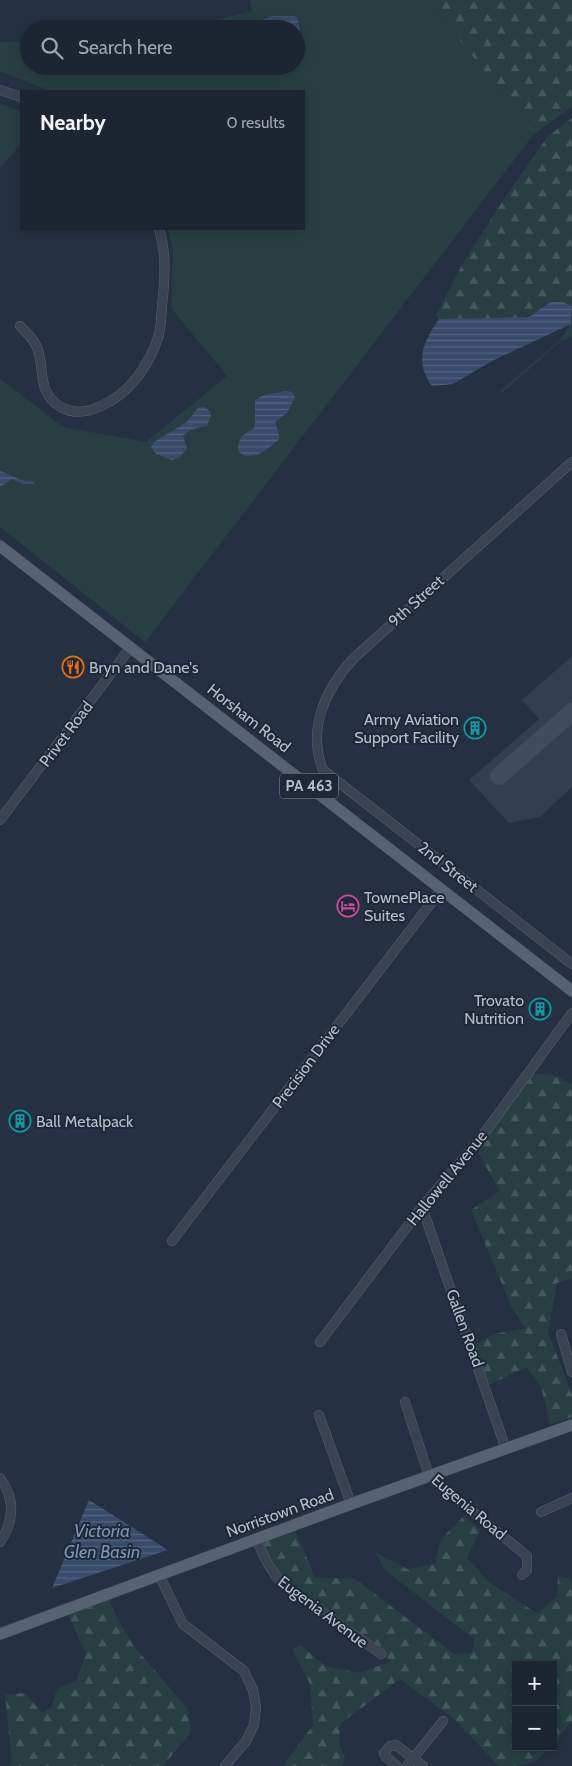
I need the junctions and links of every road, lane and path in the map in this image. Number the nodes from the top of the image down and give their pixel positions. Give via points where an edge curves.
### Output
1 (0, 90) edge
2 (20, 97) edge
3 (159, 230) edge
4 (20, 326) dead end
5 (572, 462) edge
6 (0, 546) edge
7 (131, 647) junction
8 (323, 770) joint
9 (0, 820) edge
10 (441, 890) junction
11 (572, 964) edge
12 (572, 991) edge
13 (572, 1014) edge
14 (422, 1207) junction
15 (172, 1241) dead end
16 (562, 1334) dead end
17 (320, 1342) dead end
18 (572, 1372) edge
19 (405, 1402) dead end
20 (319, 1414) dead end
21 (572, 1425) edge
22 (506, 1449) junction
23 (429, 1476) junction
24 (0, 1478) edge
25 (572, 1498) edge
26 (351, 1504) junction
27 (541, 1512) dead end
28 (256, 1539) junction
29 (0, 1542) edge
30 (159, 1575) junction
31 (522, 1575) dead end
32 (0, 1634) edge
33 (381, 1654) dead end
34 (443, 1721) dead end
35 (413, 1758) junction
36 (225, 1766) edge
37 (396, 1766) edge
38 (407, 1766) edge
39 (423, 1766) edge

1 - 2 street
3 - 4 street via 164,243 166,272 158,337 146,366 113,401 78,412 51,400 43,387 38,350
5 - 8 street, 9th Street via 361,650 339,674 324,701 316,730
6 - 7 main road, Horsham Road / PA 463
7 - 9 street, Privet Road
7 - 10 main road, Horsham Road / PA 463
8 - 11 street, 2nd Street
10 - 12 main road, Horsham Road / PA 463
10 - 15 street, Precision Drive
13 - 14 street, Hallowell Avenue via 480,1139
14 - 17 street, Hallowell Avenue
14 - 22 street, Gallen Road
16 - 18 street
19 - 23 street, Eugenia Road
20 - 26 street
21 - 22 main road, Norristown Road
22 - 23 main road, Norristown Road
23 - 26 main road, Norristown Road
23 - 31 street, Eugenia Road via 527,1556 527,1570
24 - 29 street via 12,1509 9,1525
25 - 27 street
26 - 28 main road, Norristown Road
28 - 30 main road, Norristown Road
28 - 33 street, Eugenia Avenue via 266,1563 284,1585
30 - 32 main road, Norristown Road
30 - 36 street via 184,1624 244,1671 253,1690 256,1706 254,1725 246,1741
34 - 35 street
35 - 37 street via 396,1744 384,1752
35 - 38 street
35 - 39 street

